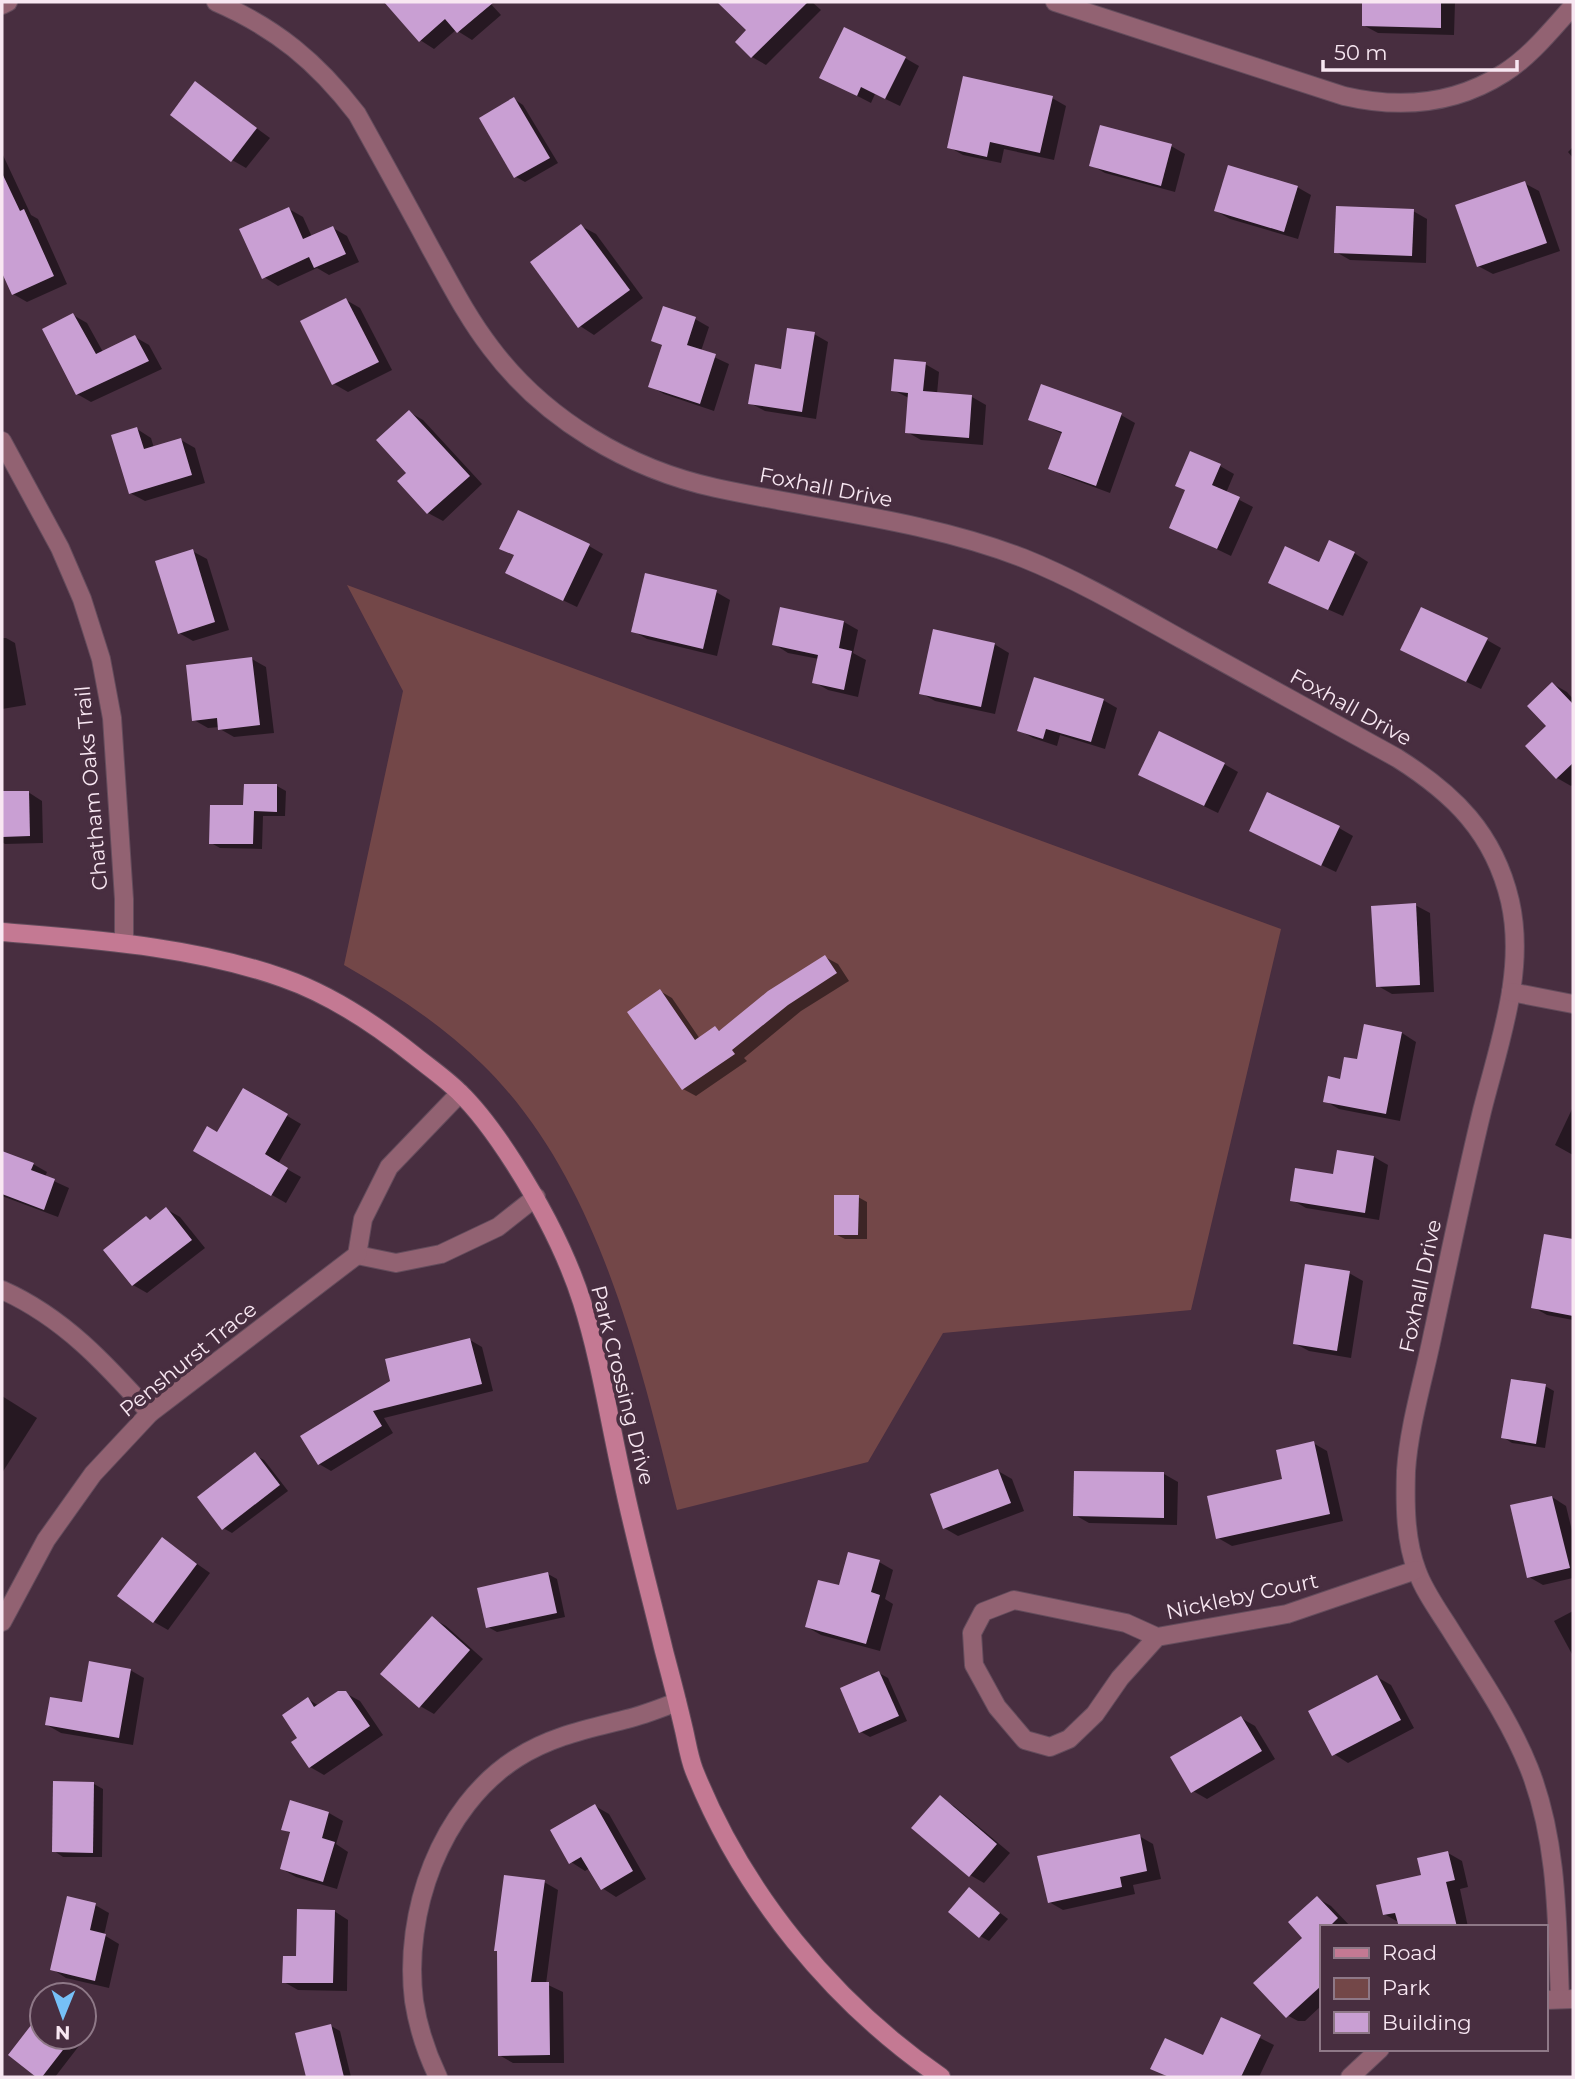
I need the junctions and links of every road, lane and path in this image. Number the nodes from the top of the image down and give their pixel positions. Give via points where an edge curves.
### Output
1 (8, 2) edge
2 (216, 2) edge
3 (1061, 3) edge
4 (2, 5) edge
5 (1573, 6) edge
6 (2, 441) edge
7 (2, 932) edge
8 (124, 943) junction
9 (1511, 992) junction
10 (1573, 1004) edge
11 (460, 1093) junction
12 (536, 1197) junction
13 (357, 1255) junction
14 (2, 1290) edge
15 (150, 1413) junction
16 (1416, 1570) junction
17 (2, 1622) edge
18 (1157, 1637) junction
19 (677, 1702) junction
20 (1559, 1999) edge
21 (1378, 2051) edge
22 (438, 2077) edge
23 (941, 2077) edge
24 (1350, 2077) edge

1 - 4 street
2 - 9 street, Foxhall Drive via 271,30 306,55 334,84 357,114 469,317 523,384 575,427 669,476 965,539 1024,559 1102,595 1431,779 1454,800 1492,849 1513,919
3 - 5 street via 1344,96 1403,104 1465,93 1504,73
6 - 8 street, Chatham Oaks Trail via 60,548 101,659 112,718
7 - 8 street, Park Crossing Drive
8 - 11 street, Park Crossing Drive via 228,962 323,995 378,1026
9 - 10 street
9 - 16 street, Foxhall Drive via 1409,1446 1406,1519
11 - 12 street, Park Crossing Drive via 496,1136
11 - 13 street via 389,1167 363,1219
12 - 13 street via 498,1227 441,1254 396,1263
12 - 19 street, Park Crossing Drive via 581,1298
13 - 15 street, Penshurst Trace
14 - 15 street via 64,1325 110,1367
15 - 17 street, Penshurst Trace via 93,1474 46,1540
16 - 18 street, Nickleby Court via 1287,1614
16 - 20 street, Foxhall Drive via 1506,1718 1533,1780 1550,1846
18 - 18 street, Nickleby Court via 1126,1623 1014,1600 983,1612 972,1633 974,1665 997,1707 1025,1740 1050,1747 1069,1740
19 - 22 street via 550,1740 516,1758 485,1783 451,1827 426,1886 413,1959 415,2002
19 - 23 street, Park Crossing Drive via 693,1766 718,1822 776,1916 822,1974 866,2018
21 - 24 street

